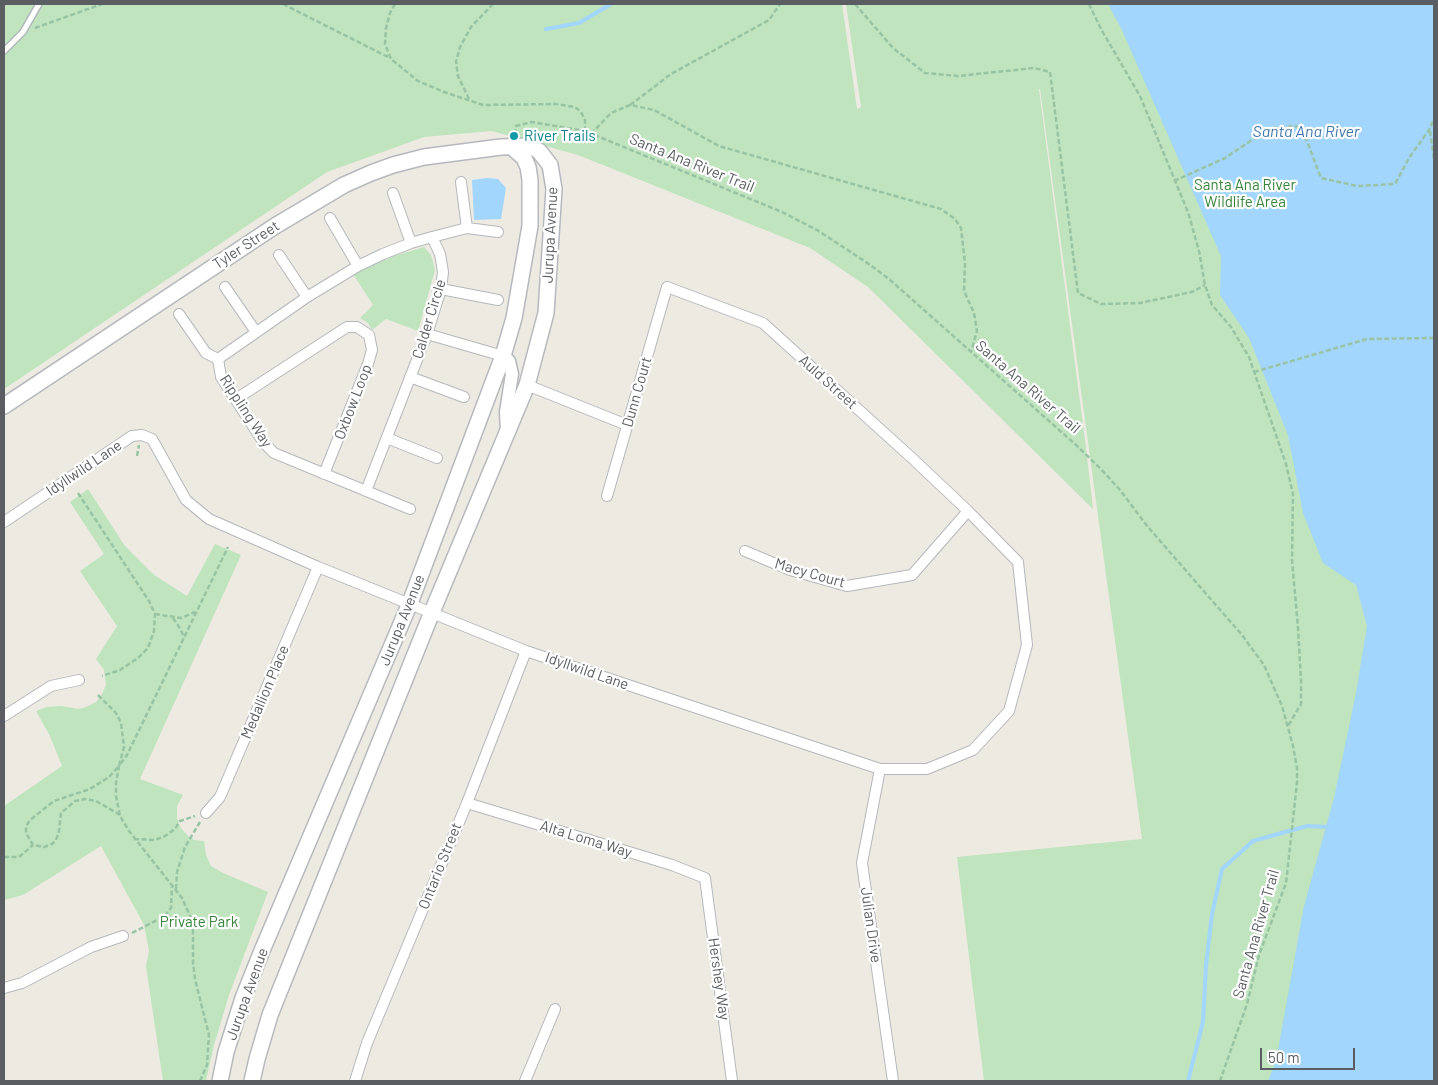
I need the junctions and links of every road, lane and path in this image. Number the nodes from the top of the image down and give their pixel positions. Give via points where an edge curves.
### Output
1 (38, 4) edge
2 (102, 4) edge
3 (282, 4) edge
4 (395, 4) edge
5 (487, 4) edge
6 (492, 4) edge
7 (780, 4) edge
8 (855, 4) edge
9 (1090, 4) edge
10 (486, 10) junction
11 (23, 32) junction
12 (4, 51) edge
13 (391, 59) junction
14 (470, 101) junction
15 (630, 105) junction
16 (1434, 119) edge
17 (1429, 130) junction
18 (585, 131) junction
19 (592, 134) junction
20 (513, 148) junction
21 (1434, 159) edge
22 (1174, 181) junction
23 (461, 182) dead end
24 (393, 193) dead end
25 (330, 218) dead end
26 (467, 228) junction
27 (498, 232) dead end
28 (432, 237) junction
29 (411, 243) junction
30 (279, 256) dead end
31 (358, 266) junction
32 (1205, 285) junction
33 (225, 287) dead end
34 (667, 287) joint
35 (441, 290) junction
36 (307, 297) junction
37 (498, 300) dead end
38 (179, 314) dead end
39 (256, 332) junction
40 (427, 334) junction
41 (1434, 338) edge
42 (971, 352) junction
43 (503, 356) junction
44 (218, 359) junction
45 (1254, 372) junction
46 (410, 378) junction
47 (528, 385) junction
48 (464, 397) dead end
49 (236, 399) junction
50 (4, 406) edge
51 (627, 425) junction
52 (507, 434) junction
53 (386, 438) junction
54 (437, 458) dead end
55 (324, 474) junction
56 (366, 491) junction
57 (78, 493) dead end
58 (607, 496) dead end
59 (410, 509) dead end
60 (968, 511) junction
61 (4, 522) edge
62 (228, 547) dead end
63 (745, 551) dead end
64 (318, 567) junction
65 (410, 603) junction
66 (197, 612) junction
67 (432, 612) junction
68 (155, 614) junction
69 (173, 618) junction
70 (184, 639) junction
71 (526, 651) junction
72 (102, 676) dead end
73 (78, 680) dead end
74 (98, 695) dead end
75 (4, 716) edge
76 (1288, 726) junction
77 (119, 766) junction
78 (880, 769) junction
79 (72, 795) junction
80 (75, 801) junction
81 (467, 803) junction
82 (206, 813) junction
83 (120, 816) junction
84 (134, 838) junction
85 (33, 845) junction
86 (4, 857) edge
87 (705, 878) joint
88 (172, 886) junction
89 (176, 890) junction
90 (165, 916) junction
91 (193, 929) junction
92 (123, 936) joint
93 (4, 988) edge
94 (555, 1009) dead end
95 (200, 1081) edge
96 (220, 1081) edge
97 (252, 1081) edge
98 (355, 1081) edge
99 (525, 1081) edge
100 (732, 1081) edge
101 (893, 1081) edge
102 (1220, 1081) edge

1 - 11 lane
2 - 11 path
3 - 13 path
4 - 13 path via 386,28 385,44
5 - 10 path
6 - 10 path
7 - 15 path via 769,20 671,74
8 - 32 path via 893,48 925,74 958,76 1034,68 1050,72 1078,293 1101,304 1140,303 1192,292
9 - 22 path via 1140,96
10 - 14 path via 467,33 456,62 458,76
11 - 12 lane
13 - 14 path via 418,81
14 - 18 path via 495,105 556,104 575,107 585,120
15 - 19 path via 611,113
15 - 42 path via 654,110 719,146 941,209 955,219 961,228 964,290 974,313 977,331
16 - 17 path
17 - 21 path
17 - 22 path via 1396,184 1357,186 1321,178 1307,141 1296,126 1270,128 1225,158
18 - 19 path, Santa Ana River Trail
18 - 20 path, Santa Ana River Trail via 532,122 516,126
19 - 42 path, Santa Ana River Trail via 782,212 817,230 889,279
20 - 43 main road, Jurupa Avenue via 528,167 530,226 514,318
20 - 47 main road, Jurupa Avenue via 530,146 544,157 550,165 554,189 546,313
20 - 50 main road, Tyler Street via 485,148 424,157 393,165 344,185 216,264
22 - 32 path via 1188,212
23 - 26 street
24 - 29 street
25 - 31 street
26 - 27 street
26 - 28 street
28 - 29 street
28 - 35 street, Calder Circle via 444,272
29 - 31 street
30 - 36 street
31 - 36 street
32 - 45 path via 1212,305 1231,327
33 - 39 street
34 - 51 street, Dunn Court
34 - 60 street, Auld Street via 762,323
35 - 37 street
35 - 40 street, Calder Circle
36 - 39 street
38 - 44 street via 206,353
39 - 44 street
40 - 43 street
40 - 46 street, Calder Circle
41 - 45 path via 1366,340
42 - 76 path, Santa Ana River Trail via 1075,444 1120,490 1264,665
43 - 52 street via 509,362 512,374 506,412
43 - 65 main road, Jurupa Avenue
44 - 49 street, Rippling Way via 221,377
45 - 76 path via 1286,464 1292,494 1292,560 1301,704
46 - 48 street
46 - 53 street, Calder Circle
47 - 51 street
47 - 52 main road, Jurupa Avenue
49 - 55 street, Rippling Way via 274,453
49 - 55 street, Oxbow Loop via 348,327 358,327 369,335 372,350 368,364
51 - 58 street, Dunn Court
52 - 67 main road, Jurupa Avenue
53 - 54 street
53 - 56 street, Calder Circle
55 - 56 street, Rippling Way
56 - 59 street, Rippling Way
57 - 68 path
60 - 63 street, Macy Court via 912,575 847,586 790,570
60 - 78 street, Idyllwild Lane via 1018,562 1026,645 1009,711 973,750 927,769
61 - 64 street, Idyllwild Lane via 132,436 142,435 152,439 186,500 209,520
62 - 66 path
64 - 65 street, Idyllwild Lane
64 - 82 street, Medallion Place via 220,797
65 - 67 street, Idyllwild Lane
65 - 96 main road, Jurupa Avenue via 243,998
66 - 69 path
66 - 70 path
67 - 71 street, Idyllwild Lane
67 - 97 main road, Jurupa Avenue via 270,1015
68 - 69 path
68 - 72 path via 148,648 120,670
69 - 70 path
70 - 77 path
71 - 78 street, Idyllwild Lane
71 - 81 street, Ontario Street
73 - 75 street via 51,686
74 - 77 path via 121,723 124,747
76 - 102 path, Santa Ana River Trail via 1297,783 1286,883 1259,955 1247,1004
77 - 79 path via 100,784
77 - 83 path via 116,796
78 - 101 street, Julian Drive via 862,863
79 - 80 path
79 - 85 path via 54,801 30,820 26,833
80 - 83 path via 96,800
80 - 85 path via 61,813 56,840 44,847
81 - 87 street, Alta Loma Way
81 - 98 street, Ontario Street via 367,1043
82 - 84 path via 180,820 175,829 155,840
82 - 89 path via 185,847 177,872
83 - 84 path
84 - 88 path
85 - 86 path via 19,857
87 - 100 street, Hershey Way
88 - 89 path
88 - 90 path via 171,908
89 - 91 path
90 - 91 path via 176,917
90 - 92 path
91 - 95 path via 195,979 209,1035 207,1065
92 - 93 street via 91,947 22,983
94 - 99 street

